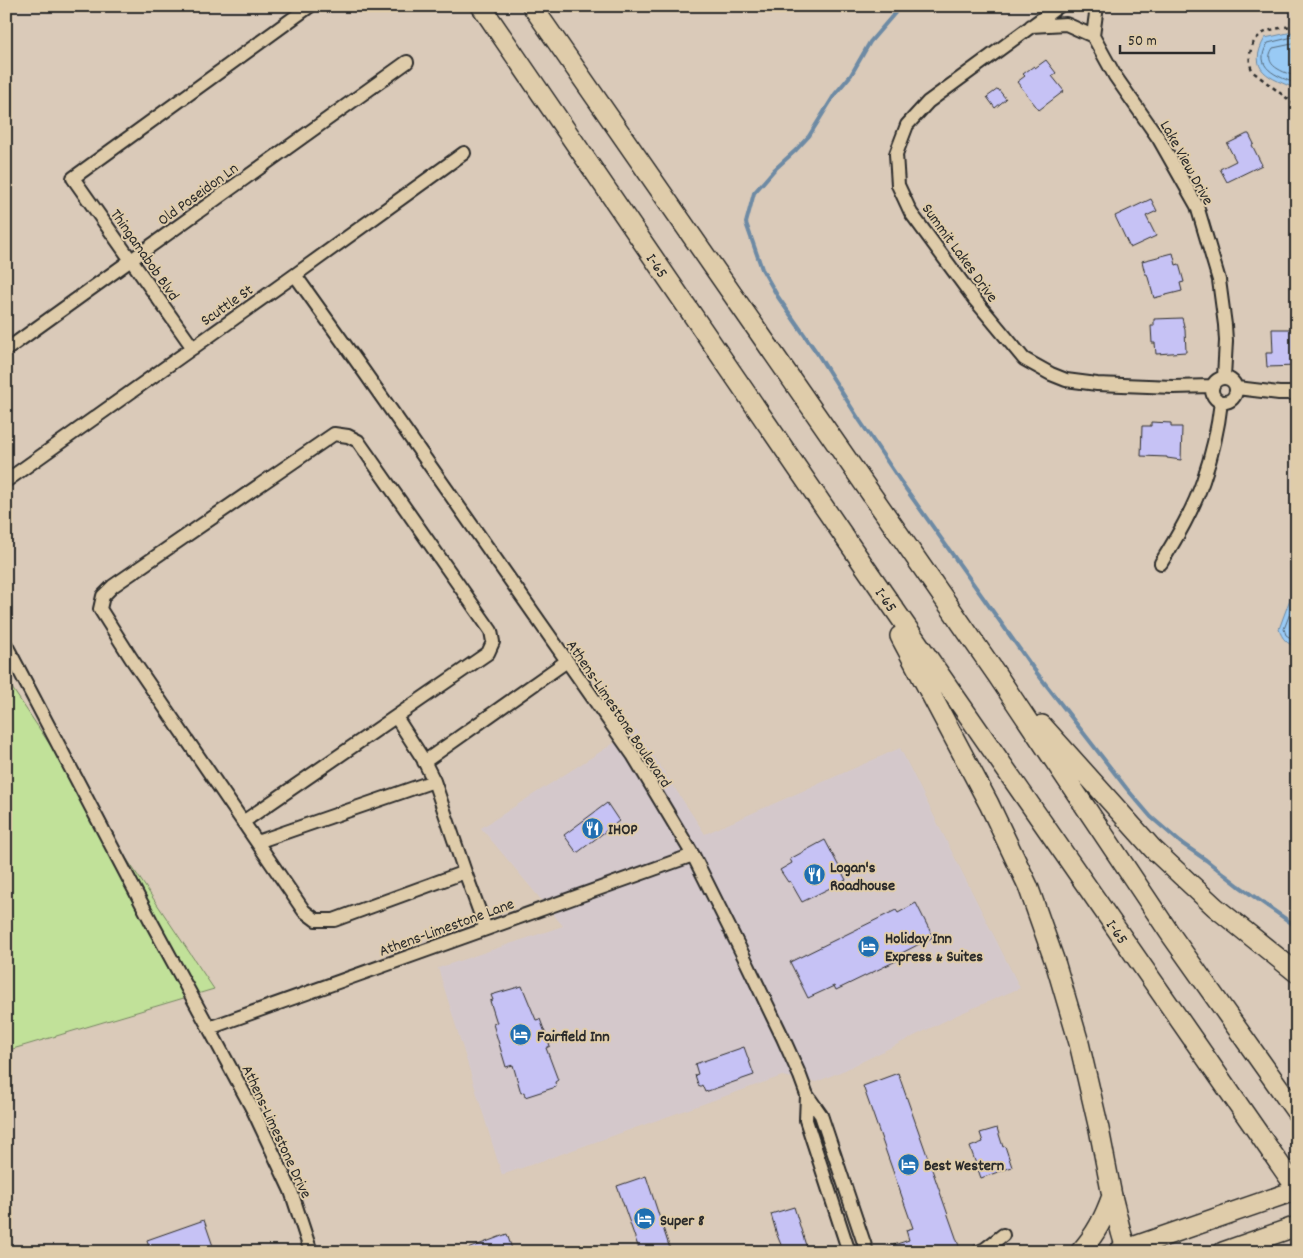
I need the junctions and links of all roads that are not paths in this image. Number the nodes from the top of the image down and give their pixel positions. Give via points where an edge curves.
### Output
1 (310, 6) edge
2 (481, 6) edge
3 (532, 6) edge
4 (1059, 6) edge
5 (1097, 6) edge
6 (1031, 26) junction
7 (1093, 36) junction
8 (407, 62) dead end
9 (464, 153) dead end
10 (131, 260) junction
11 (295, 275) junction
12 (193, 348) junction
13 (6, 350) edge
14 (1224, 377) junction
15 (1212, 386) junction
16 (1237, 388) junction
17 (1297, 393) edge
18 (1221, 402) junction
19 (6, 481) edge
20 (863, 564) junction
21 (1162, 564) dead end
22 (6, 645) edge
23 (567, 661) junction
24 (997, 675) junction
25 (396, 717) junction
26 (424, 762) junction
27 (434, 781) junction
28 (243, 822) junction
29 (257, 842) junction
30 (693, 855) junction
31 (465, 872) junction
32 (486, 929) junction
33 (1297, 972) edge
34 (209, 1028) junction
35 (807, 1095) junction
36 (1297, 1113) edge
37 (1297, 1189) edge
38 (1112, 1196) junction
39 (1297, 1226) edge
40 (1003, 1235) dead end
41 (1229, 1250) edge
42 (1124, 1251) edge
43 (311, 1252) edge
44 (849, 1252) edge
45 (867, 1252) edge
46 (978, 1252) edge
47 (1080, 1252) edge

1 - 10 street, Thingamabob Blvd via 73,178
2 - 20 highway, I-65
3 - 24 highway
4 - 6 street, Summit Lakes Drive
5 - 7 street
6 - 7 street via 1066,24
6 - 15 street, Summit Lakes Drive via 928,102 907,125 896,154 898,185 911,213 975,300 1024,359 1066,380 1096,384
7 - 14 street, Lake View Drive via 1115,76 1159,139 1197,206 1219,280 1226,341
8 - 10 street, Old Poseidon Ln
9 - 11 street, Scuttle St
10 - 12 street, Thingamabob Blvd
10 - 13 street, Old Poseidon Ln
11 - 12 street, Scuttle St
11 - 23 street, Athens-Limestone Boulevard
12 - 19 street, Scuttle St
14 - 15 street
14 - 16 street via 1234,381
15 - 18 street via 1215,398
16 - 17 street
16 - 18 street via 1233,399
18 - 21 street via 1217,432 1203,481
20 - 37 highway, I-65
20 - 38 highway via 989,804 1028,886 1056,964 1079,1044
22 - 34 street, Athens-Limestone Drive
23 - 26 street
23 - 30 street, Athens-Limestone Boulevard via 633,755
24 - 33 highway via 1153,849 1215,907
24 - 36 highway via 1171,935
25 - 26 street
25 - 28 street
25 - 28 street via 488,653 493,642 492,631 358,441 334,434 103,596 100,609
26 - 27 street
27 - 29 street
27 - 31 street
28 - 29 street
29 - 31 street via 304,911 316,920 334,920
30 - 32 street, Athens-Limestone Lane
30 - 35 street, Athens-Limestone Boulevard via 783,1038
31 - 32 street
32 - 34 street, Athens-Limestone Lane
34 - 43 street, Athens-Limestone Drive via 292,1191
35 - 44 street, Athens-Limestone Boulevard via 806,1120
35 - 45 street, Athens-Limestone Boulevard via 821,1115
37 - 42 highway
38 - 42 highway
38 - 47 highway via 1093,1238
39 - 41 highway
40 - 46 street

